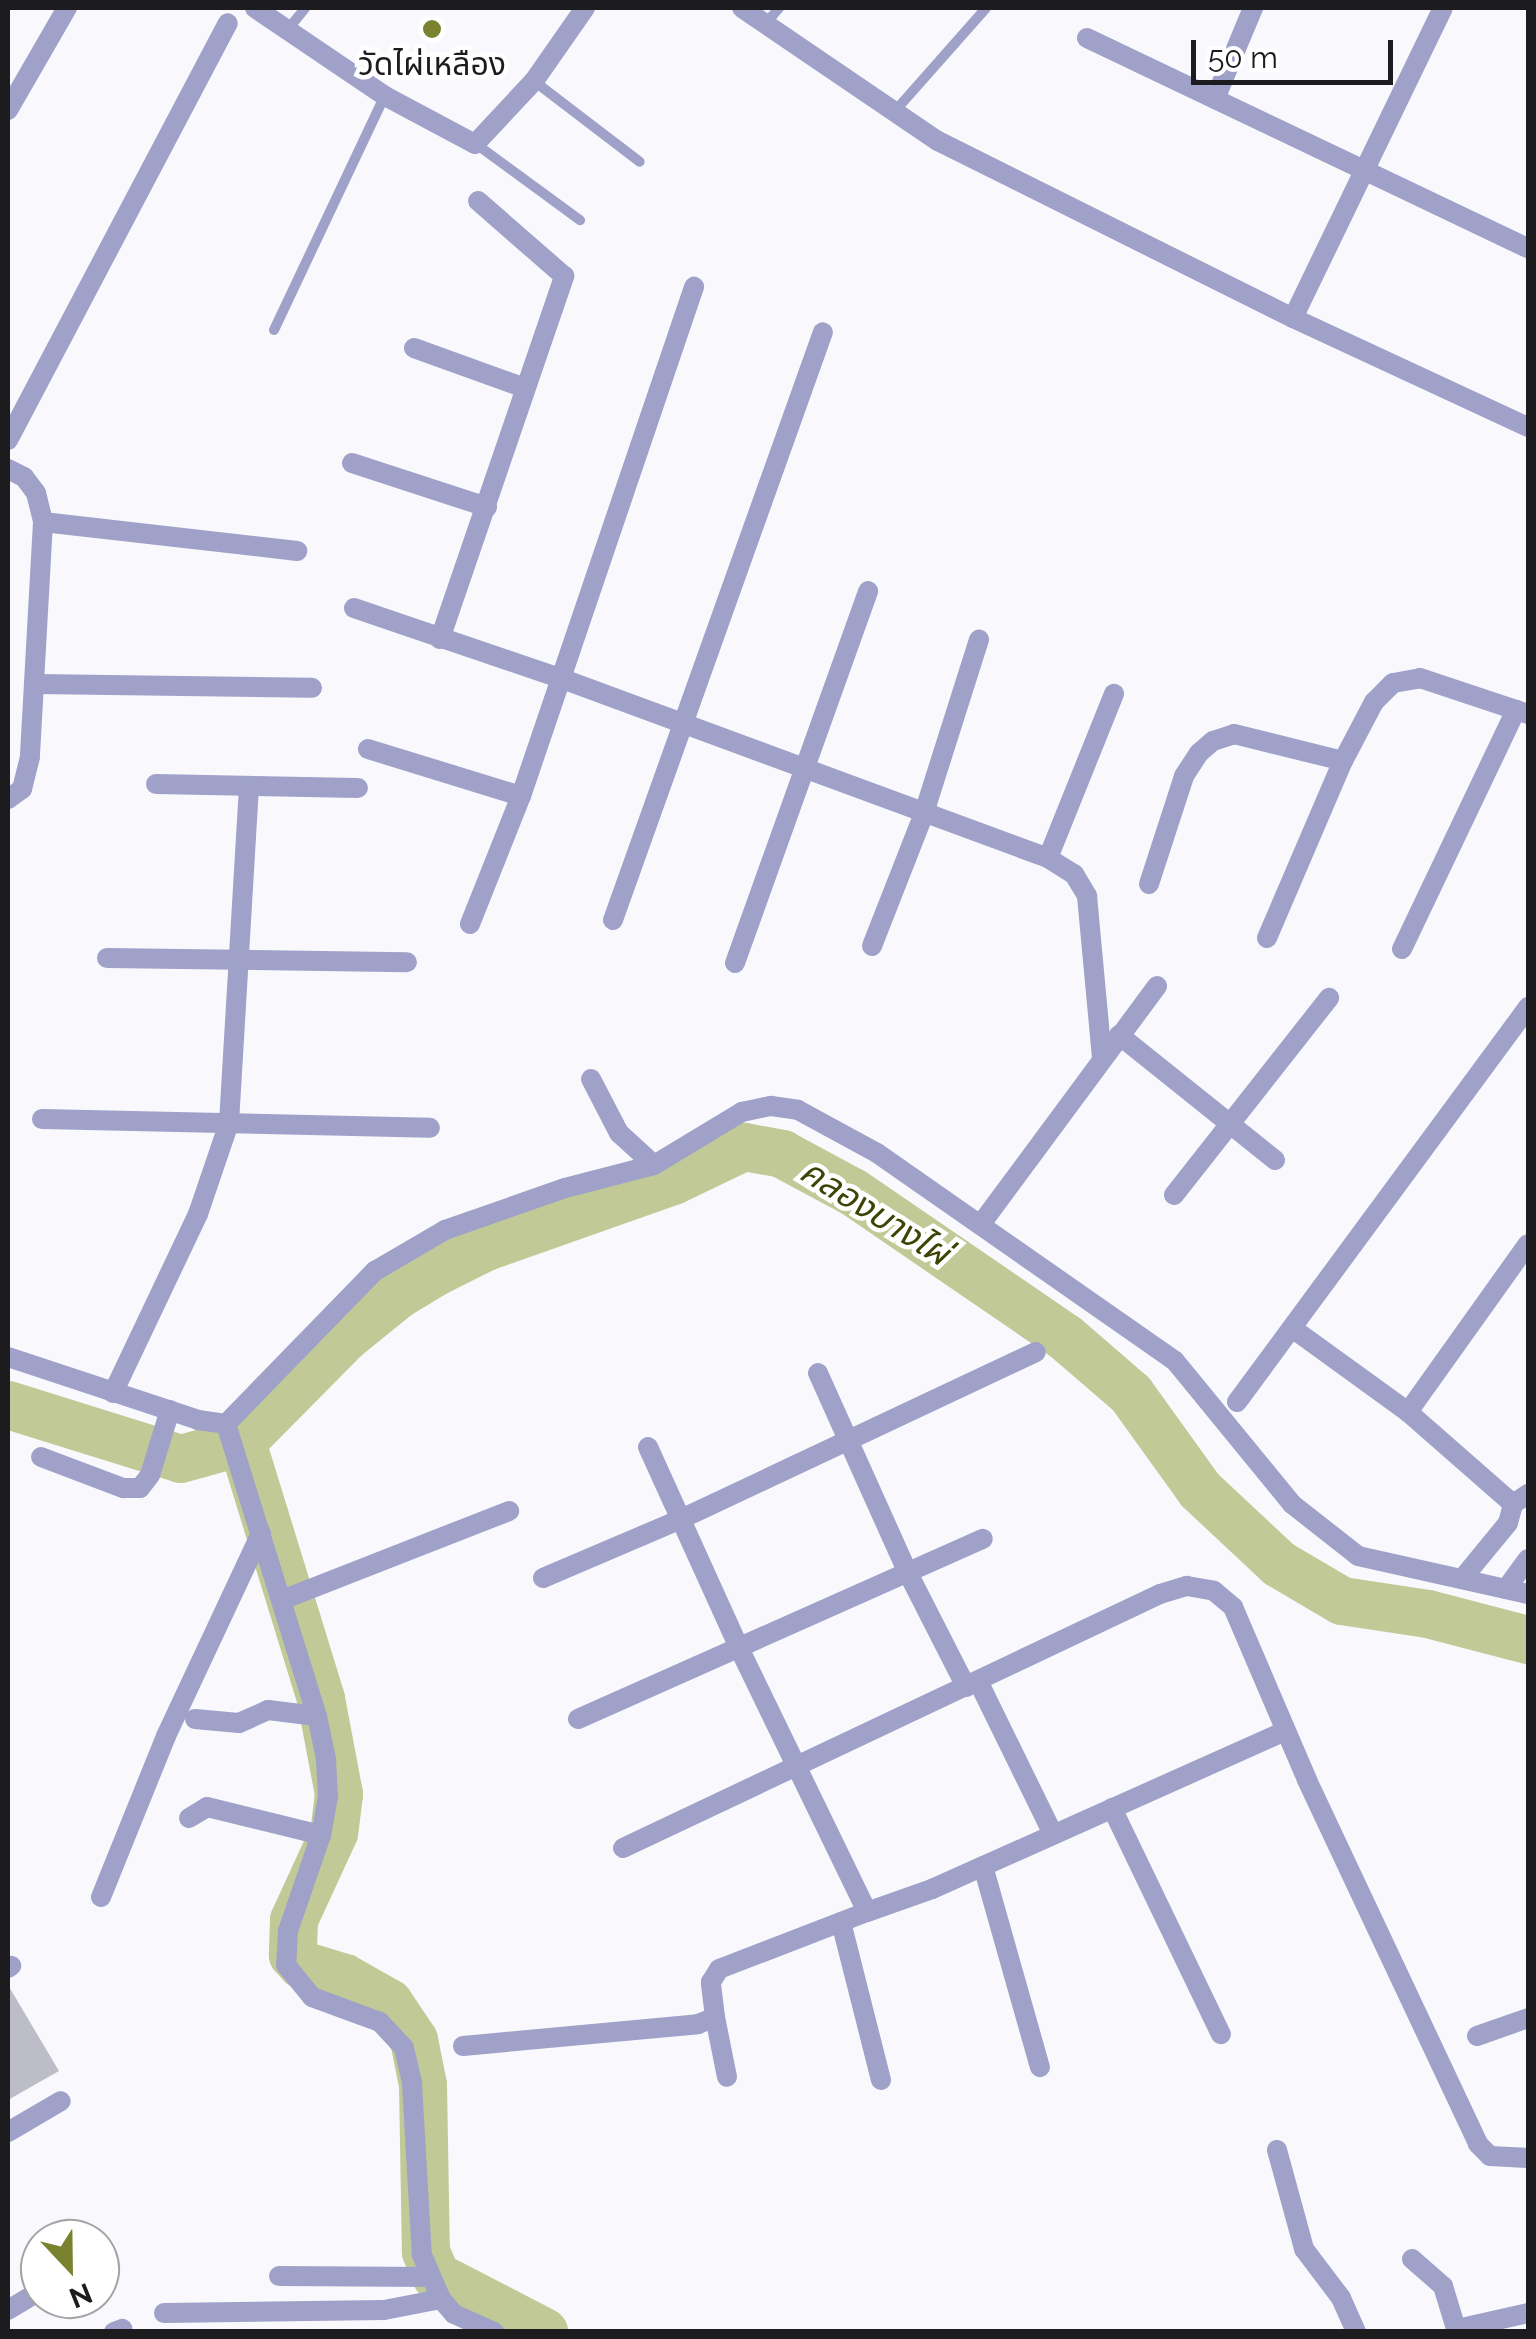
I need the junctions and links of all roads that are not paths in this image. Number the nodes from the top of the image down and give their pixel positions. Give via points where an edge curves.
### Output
1 (67, 8) edge
2 (305, 8) edge
3 (585, 8) edge
4 (742, 8) edge
5 (986, 8) edge
6 (1253, 8) edge
7 (1442, 8) edge
8 (259, 9) edge
9 (772, 16) edge
10 (228, 23) dead end
11 (289, 28) junction
12 (1088, 38) dead end
13 (534, 81) junction
14 (385, 96) junction
15 (1214, 100) junction
16 (8, 110) edge
17 (894, 111) junction
18 (475, 144) junction
19 (640, 162) dead end
20 (1365, 168) junction
21 (478, 201) dead end
22 (580, 220) dead end
23 (1528, 248) edge
24 (694, 287) dead end
25 (1294, 318) junction
26 (274, 330) dead end
27 (823, 332) dead end
28 (414, 348) dead end
29 (525, 388) junction
30 (1528, 427) edge
31 (8, 440) edge
32 (352, 464) dead end
33 (8, 469) edge
34 (487, 507) junction
35 (43, 522) junction
36 (298, 551) dead end
37 (868, 592) dead end
38 (354, 608) dead end
39 (440, 639) junction
40 (979, 640) dead end
41 (560, 678) junction
42 (36, 684) junction
43 (312, 688) dead end
44 (1114, 694) dead end
45 (1522, 712) edge
46 (679, 725) junction
47 (368, 749) dead end
48 (30, 756) junction
49 (1343, 761) junction
50 (8, 765) edge
51 (804, 770) junction
52 (156, 784) dead end
53 (249, 787) junction
54 (358, 788) dead end
55 (522, 796) junction
56 (8, 799) edge
57 (924, 813) junction
58 (1048, 858) junction
59 (1149, 884) dead end
60 (613, 920) dead end
61 (470, 924) dead end
62 (1267, 938) dead end
63 (872, 946) dead end
64 (1402, 949) dead end
65 (107, 958) dead end
66 (237, 962) junction
67 (407, 962) dead end
68 (735, 963) dead end
69 (1157, 986) dead end
70 (1329, 998) dead end
71 (1528, 1007) edge
72 (1119, 1035) junction
73 (1102, 1058) junction
74 (591, 1078) dead end
75 (42, 1120) dead end
76 (229, 1123) junction
77 (1230, 1124) junction
78 (430, 1128) dead end
79 (1275, 1160) dead end
80 (654, 1164) junction
81 (1174, 1195) dead end
82 (981, 1224) junction
83 (1528, 1244) edge
84 (1292, 1328) junction
85 (1036, 1352) dead end
86 (8, 1357) edge
87 (818, 1373) dead end
88 (113, 1393) junction
89 (1238, 1402) dead end
90 (170, 1410) junction
91 (1408, 1412) junction
92 (230, 1433) junction
93 (848, 1438) junction
94 (648, 1447) dead end
95 (42, 1457) dead end
96 (1517, 1507) edge
97 (509, 1511) dead end
98 (681, 1519) junction
99 (261, 1533) junction
100 (982, 1539) dead end
101 (1528, 1547) edge
102 (1528, 1559) edge
103 (908, 1573) junction
104 (543, 1578) dead end
105 (1462, 1579) junction
106 (1506, 1588) junction
107 (1528, 1594) edge
108 (282, 1600) junction
109 (740, 1650) junction
110 (972, 1684) junction
111 (317, 1716) junction
112 (195, 1719) dead end
113 (578, 1719) dead end
114 (1285, 1730) junction
115 (796, 1768) junction
116 (1112, 1808) junction
117 (190, 1818) dead end
118 (1054, 1834) junction
119 (321, 1835) junction
120 (623, 1848) dead end
121 (983, 1866) junction
122 (101, 1897) dead end
123 (867, 1912) junction
124 (841, 1922) junction
125 (715, 2017) junction
126 (1528, 2018) edge
127 (1222, 2034) dead end
128 (1477, 2036) dead end
129 (463, 2046) dead end
130 (1040, 2067) dead end
131 (727, 2077) dead end
132 (882, 2080) dead end
133 (61, 2101) dead end
134 (8, 2132) edge
135 (1277, 2150) dead end
136 (1528, 2158) edge
137 (1412, 2260) dead end
138 (279, 2276) dead end
139 (429, 2278) junction
140 (440, 2299) junction
141 (164, 2314) dead end
142 (1528, 2314) edge
143 (234, 2322) edge
144 (1457, 2330) edge
145 (494, 2332) edge
146 (1356, 2332) edge

1 - 16 street
2 - 11 lane
3 - 13 street
4 - 9 street
5 - 17 lane
6 - 15 street
7 - 20 street
8 - 11 street
9 - 17 street
10 - 31 street
11 - 14 street
12 - 15 street
13 - 18 street
13 - 19 lane
14 - 18 street
14 - 26 lane
15 - 20 street
17 - 25 street via 938,141
18 - 22 lane
20 - 23 street
20 - 25 street
21 - 29 street via 564,276
24 - 41 street
25 - 30 street
27 - 46 street
28 - 29 street
29 - 34 street
32 - 34 street
33 - 35 street via 36,493
34 - 39 street
35 - 36 street
35 - 42 street
37 - 51 street
38 - 39 street
39 - 41 street
40 - 57 street
41 - 46 street
41 - 55 street
42 - 43 street
42 - 48 street
44 - 58 street
45 - 49 street via 1420,678 1394,683 1374,702
45 - 64 street
46 - 51 street
46 - 60 street
47 - 55 street
48 - 50 street
48 - 56 street via 22,789
49 - 59 street via 1234,734 1212,741 1184,776
49 - 62 street
51 - 57 street
51 - 68 street
52 - 53 street
53 - 54 street
53 - 66 street
55 - 61 street
57 - 58 street
57 - 63 street
58 - 73 street via 1074,874 1087,896
65 - 66 street
66 - 67 street
66 - 76 street
69 - 72 street
70 - 77 street
71 - 84 street
72 - 73 street
72 - 77 street
73 - 82 street
74 - 80 street via 619,1133
75 - 76 street
76 - 78 street
76 - 88 street via 198,1214
77 - 79 street
77 - 81 street
80 - 82 street via 742,1112 798,1110 847,1134
80 - 92 street via 490,1212 376,1271
82 - 105 street via 1175,1361 1317,1527 1358,1556
83 - 91 street
84 - 89 street
84 - 91 street
85 - 93 street
86 - 88 street
87 - 93 street
88 - 90 street
90 - 92 street
90 - 95 street via 140,1488 123,1488
91 - 96 street
92 - 99 street
93 - 98 street
93 - 103 street
94 - 98 street
96 - 101 street via 1518,1542
96 - 105 street
97 - 108 street
98 - 104 street
98 - 109 street
99 - 108 street
99 - 122 street via 166,1736
100 - 103 street
102 - 106 street
103 - 109 street
103 - 110 street
105 - 106 street
106 - 107 street
108 - 111 street
109 - 113 street
109 - 115 street
110 - 114 street via 1186,1586 1214,1591 1233,1607
110 - 115 street
110 - 118 street
111 - 112 street via 268,1710 239,1724
111 - 119 street via 328,1796
114 - 116 street
114 - 136 street via 1478,2144 1490,2156
115 - 120 street
115 - 123 street
116 - 118 street
116 - 127 street
117 - 119 street via 207,1807
118 - 121 street
119 - 139 street via 288,1931 286,1965 312,1998 380,2022 404,2048
121 - 123 street
121 - 130 street
123 - 124 street
124 - 125 street via 719,1970 711,1982
124 - 132 street
125 - 129 street via 677,2027
125 - 131 street
126 - 128 street
133 - 134 street
135 - 146 street via 1304,2249 1341,2298
137 - 144 street via 1443,2286
138 - 139 street
139 - 140 street
140 - 143 street
140 - 145 street via 454,2314
141 - 143 street
142 - 144 street

